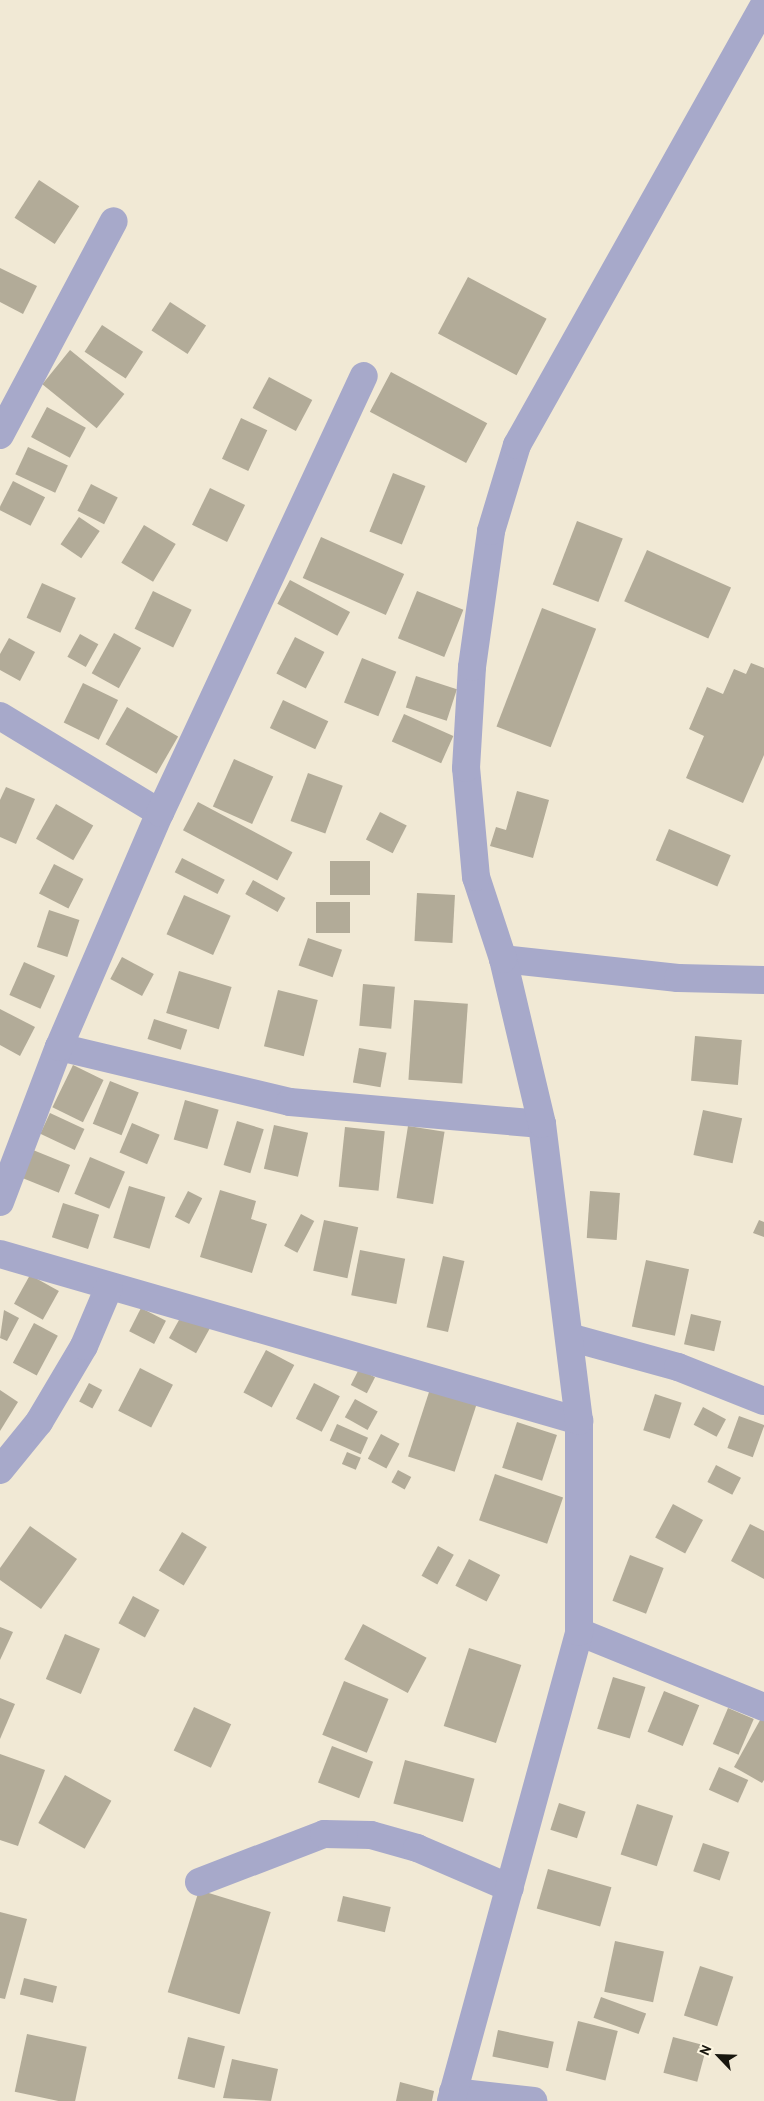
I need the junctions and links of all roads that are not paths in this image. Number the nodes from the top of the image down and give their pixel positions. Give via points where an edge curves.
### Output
1 (764, 5) edge
2 (114, 221) dead end
3 (364, 376) dead end
4 (0, 435) edge
5 (0, 716) edge
6 (160, 813) junction
7 (503, 959) junction
8 (764, 980) edge
9 (59, 1047) junction
10 (542, 1124) junction
11 (0, 1202) edge
12 (0, 1254) edge
13 (109, 1287) junction
14 (569, 1337) junction
15 (764, 1401) edge
16 (578, 1421) junction
17 (0, 1470) edge
18 (579, 1632) junction
19 (764, 1707) edge
20 (199, 1882) dead end
21 (510, 1888) junction
22 (452, 2096) edge
23 (534, 2101) edge

1 - 7 street via 517,445 491,531 472,667 466,768 476,877
2 - 4 street
3 - 6 street
5 - 6 street
6 - 9 street
7 - 8 street via 678,978
7 - 10 street
9 - 10 street via 290,1102
9 - 11 street
10 - 14 street
12 - 13 street
13 - 16 street
13 - 17 street via 84,1346 39,1422
14 - 15 street via 678,1367
14 - 16 street
16 - 18 street
18 - 19 street
18 - 21 street
20 - 21 street via 324,1834 371,1835 418,1848
21 - 22 street
22 - 23 street

